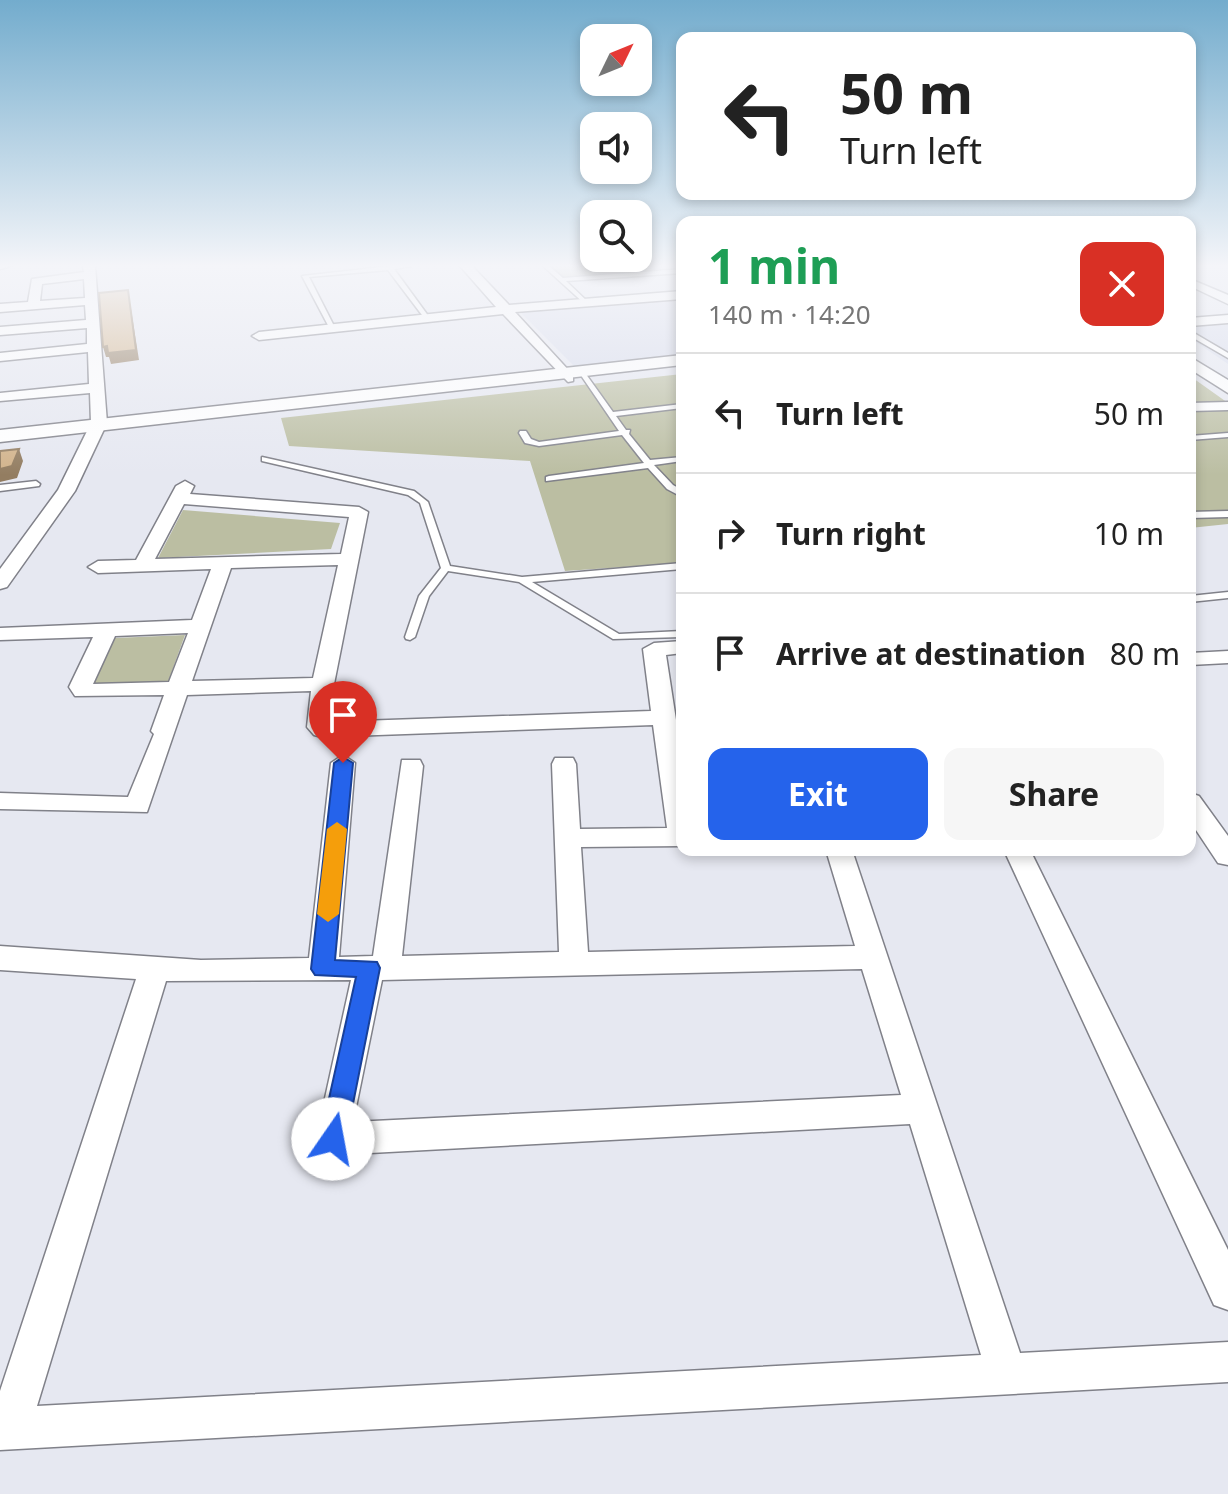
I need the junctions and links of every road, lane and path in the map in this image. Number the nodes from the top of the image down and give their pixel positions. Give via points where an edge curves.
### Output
1 (91, 336) edge
2 (533, 336) edge
3 (1199, 336) edge
4 (1205, 342) junction
5 (1196, 343) edge
6 (92, 348) junction
7 (1228, 356) edge
8 (676, 364) edge
9 (1208, 370) edge
10 (575, 375) junction
11 (3, 377) edge
12 (95, 388) junction
13 (1228, 388) edge
14 (1228, 406) edge
15 (676, 407) edge
16 (1196, 407) edge
17 (614, 414) junction
18 (97, 426) junction
19 (627, 432) junction
20 (523, 433) dead end
21 (1228, 435) edge
22 (0, 438) edge
23 (1196, 438) edge
24 (265, 459) dead end
25 (676, 460) edge
26 (650, 464) junction
27 (549, 479) dead end
28 (36, 484) dead end
29 (0, 488) edge
30 (676, 491) edge
31 (1228, 514) edge
32 (1196, 515) edge
33 (348, 559) junction
34 (223, 563) junction
35 (143, 565) junction
36 (98, 567) dead end
37 (676, 567) edge
38 (446, 568) junction
39 (522, 580) junction
40 (0, 583) edge
41 (1228, 595) edge
42 (1196, 598) edge
43 (200, 626) junction
44 (107, 630) junction
45 (0, 634) edge
46 (676, 634) edge
47 (410, 637) dead end
48 (676, 647) edge
49 (1196, 660) edge
50 (1223, 663) edge
51 (323, 684) junction
52 (178, 691) junction
53 (664, 718) junction
54 (343, 763) dead end
55 (564, 764) dead end
56 (411, 766) dead end
57 (676, 797) edge
58 (0, 801) edge
59 (1207, 813) edge
60 (676, 837) edge
61 (568, 838) junction
62 (841, 856) edge
63 (1020, 856) edge
64 (1228, 856) edge
65 (873, 957) junction
66 (0, 958) edge
67 (574, 964) junction
68 (155, 968) junction
69 (377, 968) junction
70 (323, 969) junction
71 (922, 1109) junction
72 (1228, 1291) edge
73 (1228, 1362) edge
74 (1007, 1374) junction
75 (4, 1429) edge

1 - 6 street
2 - 10 street
3 - 4 lane
4 - 5 lane
4 - 7 lane
6 - 11 street
6 - 12 street
8 - 10 main road
9 - 13 street
10 - 17 lane
10 - 18 main road
11 - 12 street
12 - 18 street
14 - 16 street
15 - 17 lane
17 - 19 lane
18 - 22 main road
18 - 40 street via 66,491
19 - 20 lane via 539,444
19 - 26 lane
21 - 23 lane
24 - 38 lane via 411,493 424,502
25 - 26 lane
26 - 27 lane
26 - 30 lane
28 - 29 lane
31 - 32 lane
33 - 34 street
33 - 35 street via 358,511 182,491
33 - 51 street
34 - 35 street
34 - 43 street
35 - 36 street
37 - 39 lane
38 - 39 lane
38 - 47 lane via 424,596
39 - 46 lane via 617,637
41 - 42 lane
43 - 44 street
43 - 52 street
44 - 45 street
44 - 52 street via 81,689
48 - 53 street via 654,649
49 - 50 street
51 - 52 street
51 - 53 street via 319,727 327,732
52 - 58 street via 138,806
53 - 57 street
54 - 70 street
55 - 61 street
56 - 69 street
59 - 64 street
60 - 61 street
61 - 67 street
62 - 65 street
63 - 72 street
65 - 67 street
65 - 71 street
66 - 68 street
67 - 69 street
68 - 70 street
68 - 75 street
69 - 70 street
69 - 71 street via 333,1139
71 - 74 street
73 - 74 street
74 - 75 street

